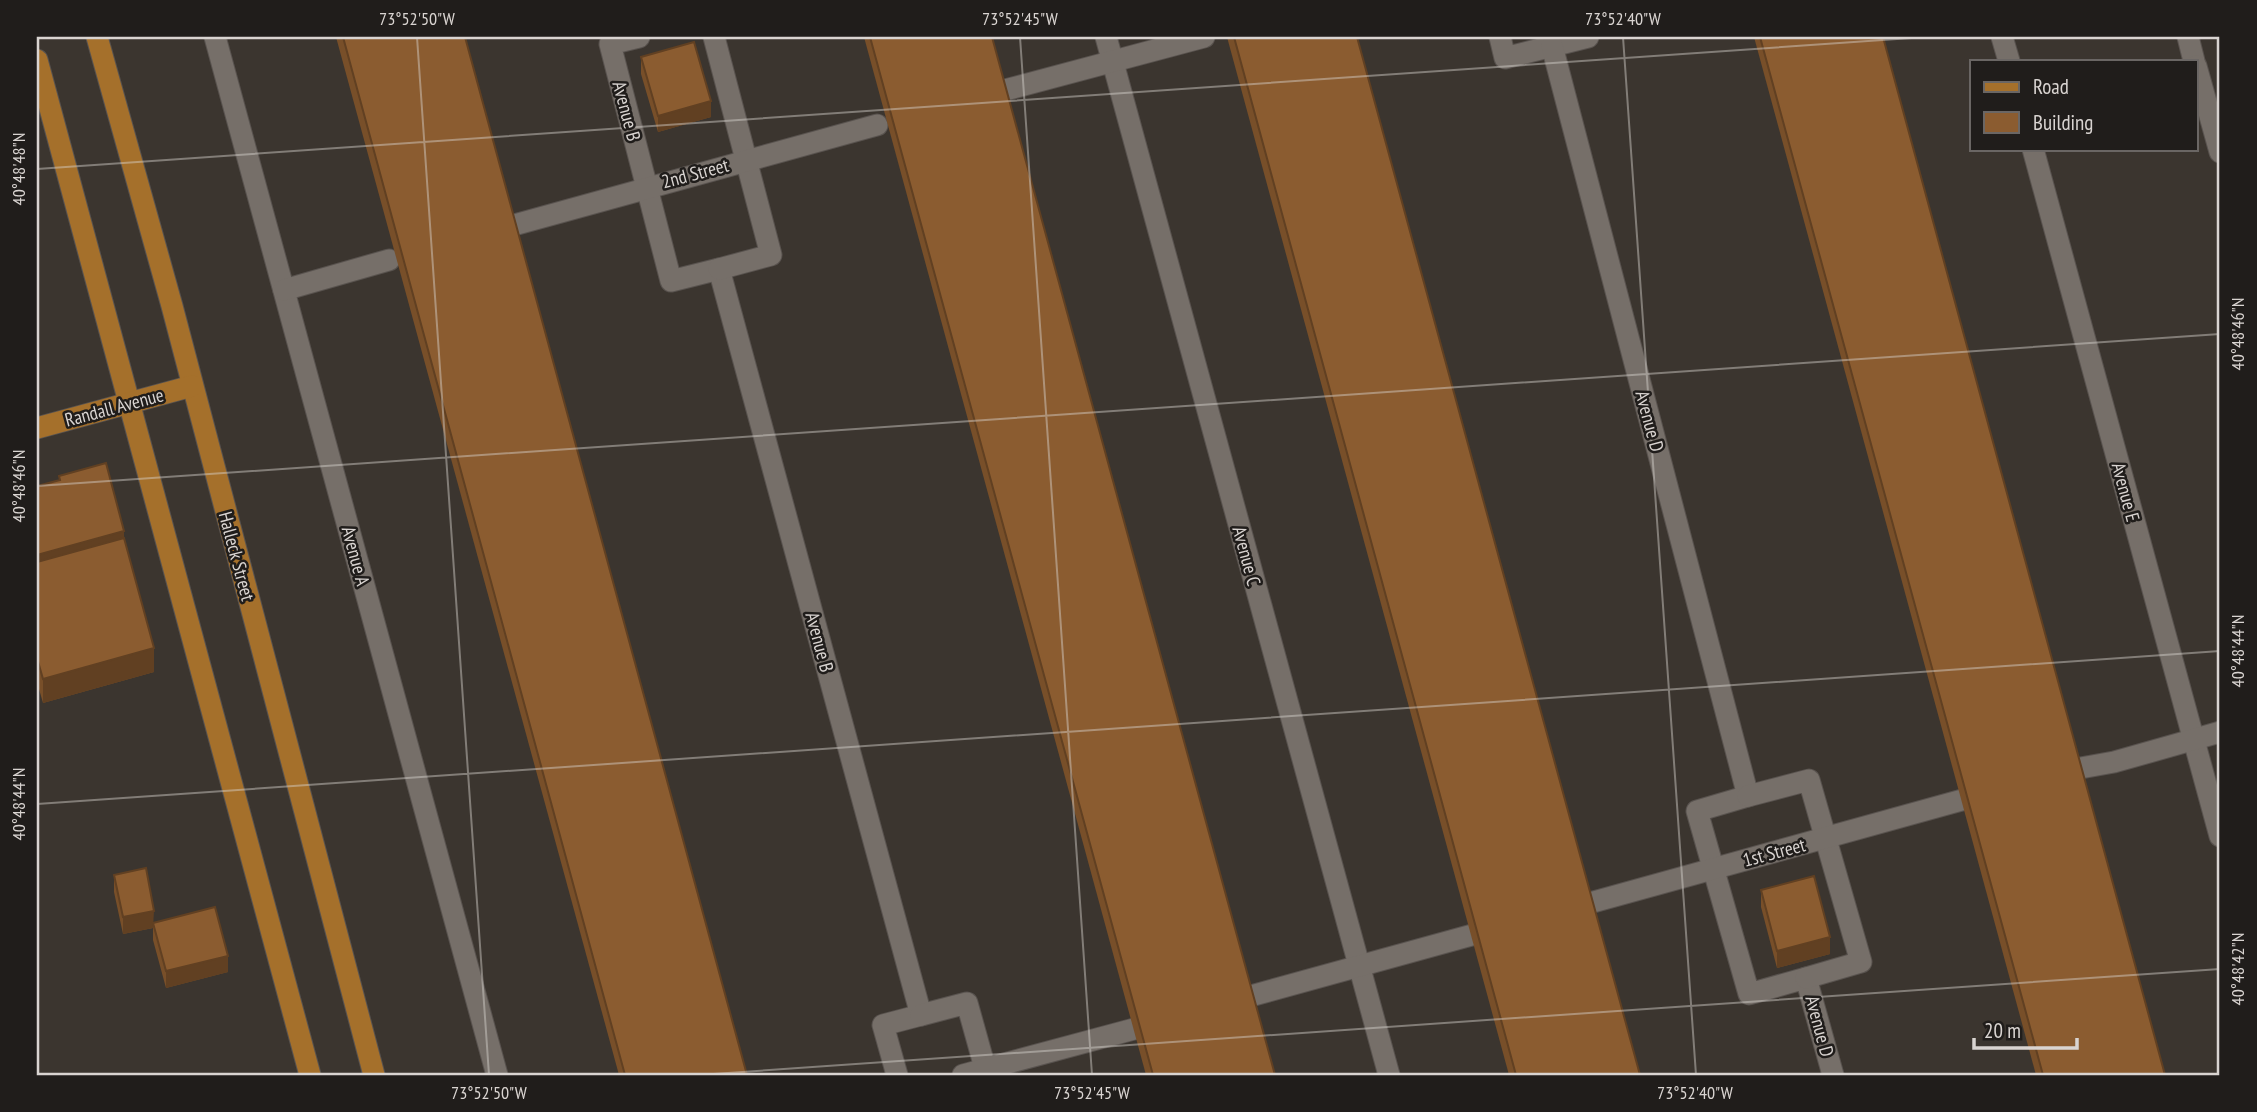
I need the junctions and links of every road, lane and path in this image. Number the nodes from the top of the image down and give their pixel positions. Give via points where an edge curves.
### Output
1 (97, 37) edge
2 (215, 37) edge
3 (639, 37) edge
4 (714, 37) edge
5 (1106, 37) edge
6 (1204, 37) edge
7 (1500, 37) edge
8 (1588, 37) edge
9 (2002, 37) edge
10 (2188, 37) edge
11 (1552, 47) junction
12 (37, 60) edge
13 (2009, 60) edge
14 (2194, 60) edge
15 (1112, 62) junction
16 (2198, 74) edge
17 (1005, 90) edge
18 (877, 125) dead end
19 (2033, 150) edge
20 (2220, 152) edge
21 (746, 159) junction
22 (647, 187) junction
23 (514, 225) edge
24 (388, 260) dead end
25 (719, 269) junction
26 (284, 290) junction
27 (192, 386) junction
28 (129, 402) junction
29 (37, 428) edge
30 (2220, 732) edge
31 (2194, 740) junction
32 (2075, 769) edge
33 (1748, 796) junction
34 (1962, 800) edge
35 (2220, 836) edge
36 (1825, 838) junction
37 (1714, 869) junction
38 (1586, 904) edge
39 (1472, 935) edge
40 (1359, 967) junction
41 (1806, 978) junction
42 (1247, 997) edge
43 (921, 1015) junction
44 (1134, 1029) edge
45 (986, 1072) edge
46 (310, 1075) edge
47 (374, 1075) edge
48 (498, 1075) edge
49 (897, 1075) edge
50 (963, 1075) edge
51 (1389, 1075) edge
52 (1833, 1075) edge

1 - 27 main road, Halleck Street
2 - 26 lane, Avenue A
3 - 22 lane, Avenue B via 610,44
4 - 21 lane, Avenue B
5 - 15 lane, Avenue C
6 - 15 lane
7 - 11 lane via 1505,58
8 - 11 lane
9 - 13 lane
10 - 14 lane
11 - 33 lane, Avenue D
12 - 28 main road
15 - 17 lane
15 - 40 lane, Avenue C
16 - 20 lane
18 - 21 lane, 2nd Street
19 - 31 lane, Avenue E
21 - 22 lane, 2nd Street
21 - 25 lane, Avenue B via 771,256
22 - 23 lane, 2nd Street
22 - 25 lane, Avenue B via 671,281
24 - 26 lane
25 - 43 lane, Avenue B
26 - 48 lane, Avenue A
27 - 28 main road, Randall Avenue
27 - 47 main road, Halleck Street
28 - 29 main road, Randall Avenue
28 - 46 main road
30 - 31 lane
31 - 32 lane
31 - 35 lane, Avenue E
33 - 36 lane, Avenue D via 1809,780
33 - 37 lane, Avenue D via 1697,811
34 - 36 lane, 1st Street
36 - 37 lane, 1st Street
36 - 41 lane, Avenue D via 1861,962
37 - 38 lane, 1st Street
37 - 41 lane, Avenue D via 1749,994
39 - 40 lane
40 - 42 lane
40 - 51 lane, Avenue C
41 - 52 lane, Avenue D
43 - 45 lane via 967,1003
43 - 49 lane via 883,1025
44 - 45 lane
45 - 50 lane

